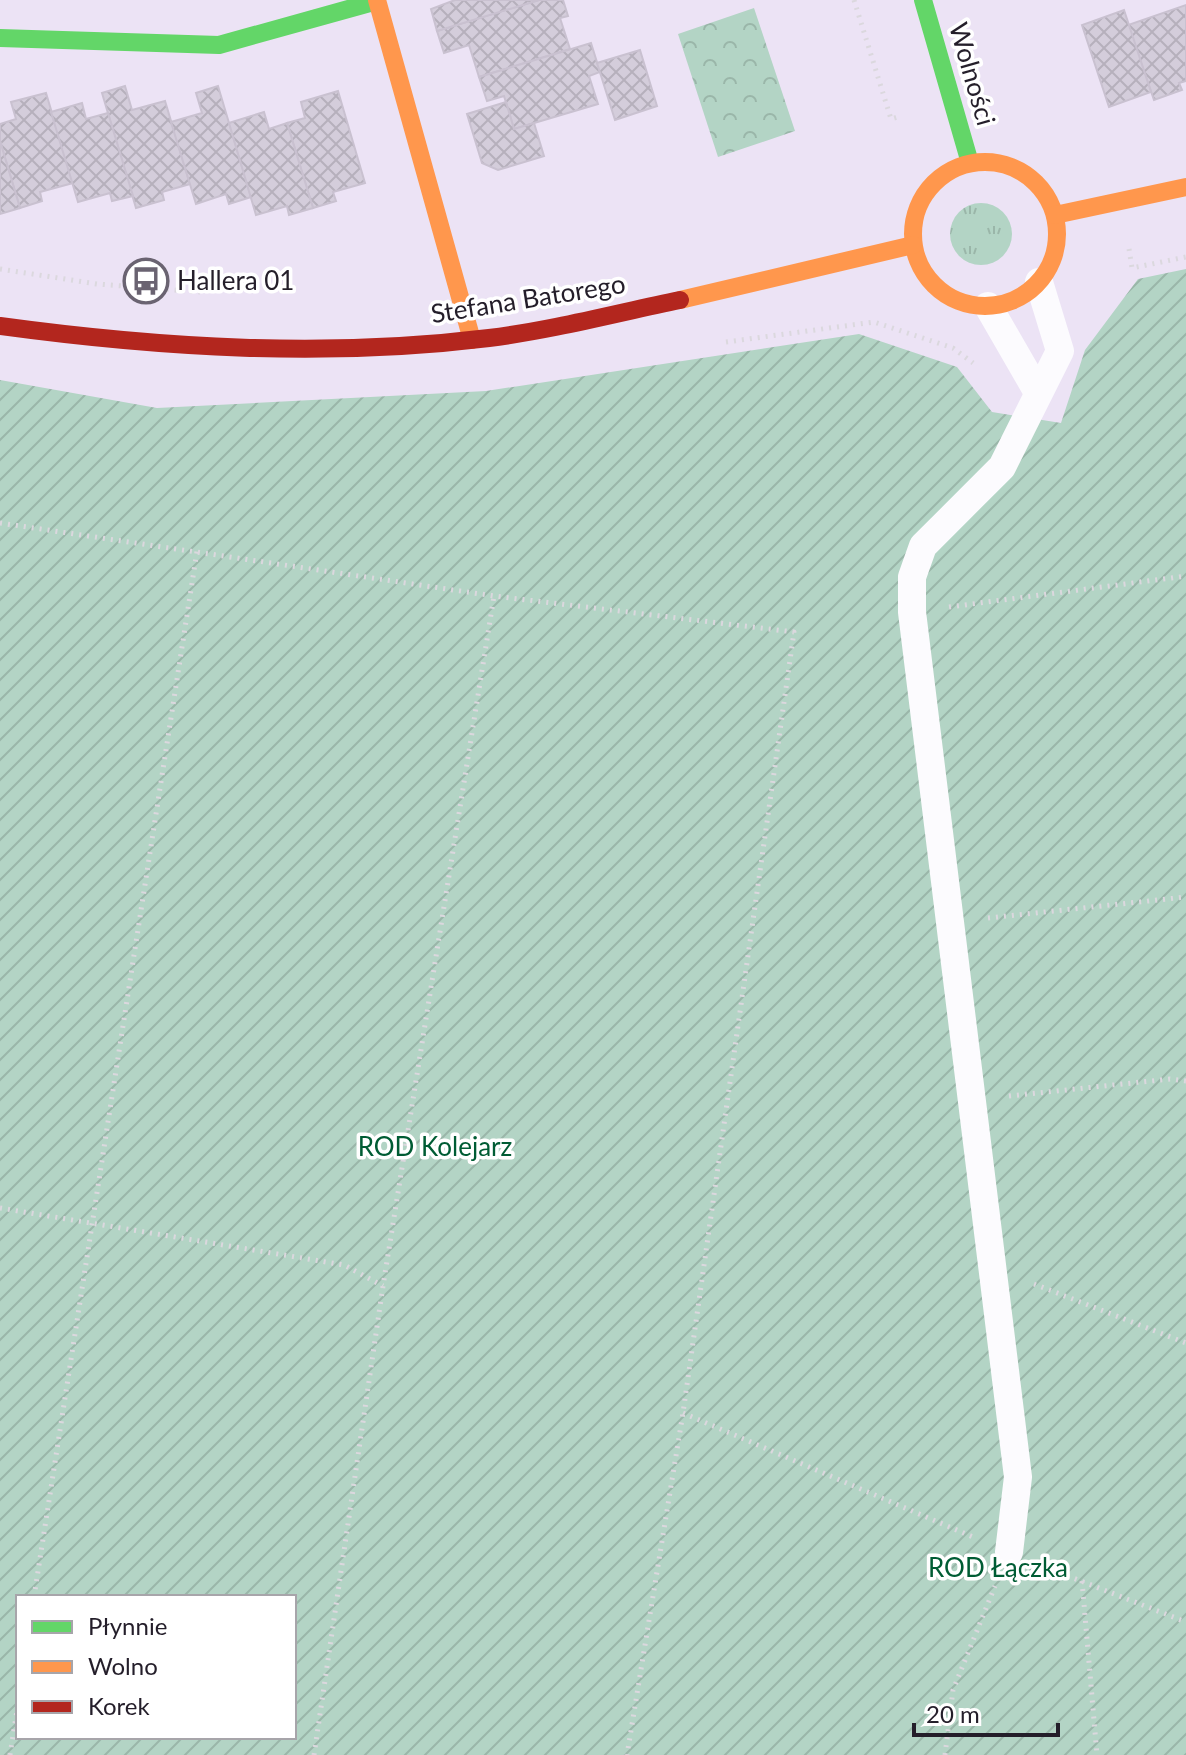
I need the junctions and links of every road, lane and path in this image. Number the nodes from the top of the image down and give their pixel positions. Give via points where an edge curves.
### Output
1 (377, 0) edge
2 (854, 0) edge
3 (923, 0) edge
4 (0, 38) edge
5 (901, 116) dead end
6 (970, 163) junction
7 (1186, 187) edge
8 (1055, 215) junction
9 (913, 245) junction
10 (1129, 249) dead end
11 (1186, 257) edge
12 (0, 269) edge
13 (1039, 282) junction
14 (200, 292) dead end
15 (988, 306) junction
16 (0, 326) edge
17 (472, 340) junction
18 (1037, 391) junction
19 (0, 523) edge
20 (197, 551) junction
21 (1186, 576) edge
22 (494, 596) junction
23 (912, 612) junction
24 (1186, 897) edge
25 (951, 922) junction
26 (1186, 1081) edge
27 (973, 1100) junction
28 (0, 1208) edge
29 (90, 1221) junction
30 (991, 1268) junction
31 (383, 1286) junction
32 (1186, 1343) edge
33 (683, 1413) junction
34 (1009, 1552) junction
35 (1082, 1581) junction
36 (34, 1595) edge
37 (1186, 1622) edge
38 (16, 1717) edge
39 (10, 1755) edge
40 (314, 1755) edge
41 (627, 1755) edge
42 (945, 1755) edge
43 (1097, 1755) edge

1 - 4 street via 219,45
1 - 17 street
2 - 5 path via 891,119
3 - 6 street, Wolności
6 - 8 street via 997,163 1023,172 1043,190
6 - 9 street via 945,173 925,193 914,217
7 - 8 street
8 - 13 street via 1054,250
9 - 15 street via 921,270 939,290 962,303
9 - 17 street, Stefana Batorego via 831,269
10 - 11 path via 1132,268
12 - 14 path
13 - 15 street via 1016,299
13 - 18 lane via 1060,351
15 - 18 lane
16 - 17 street, Stefana Batorego via 224,347
18 - 23 lane via 1002,467 923,546 912,577
19 - 20 path
20 - 22 path
20 - 29 path
21 - 23 path
22 - 31 path
22 - 33 path via 794,632
23 - 25 lane
24 - 25 path
25 - 27 lane
26 - 27 path
27 - 30 lane
28 - 29 path
29 - 31 path via 344,1265
29 - 36 path
30 - 32 path
30 - 34 lane via 1018,1477
31 - 40 path
33 - 34 path
33 - 41 path
34 - 35 path
34 - 42 path via 953,1690
35 - 37 path
35 - 43 path
38 - 39 path

